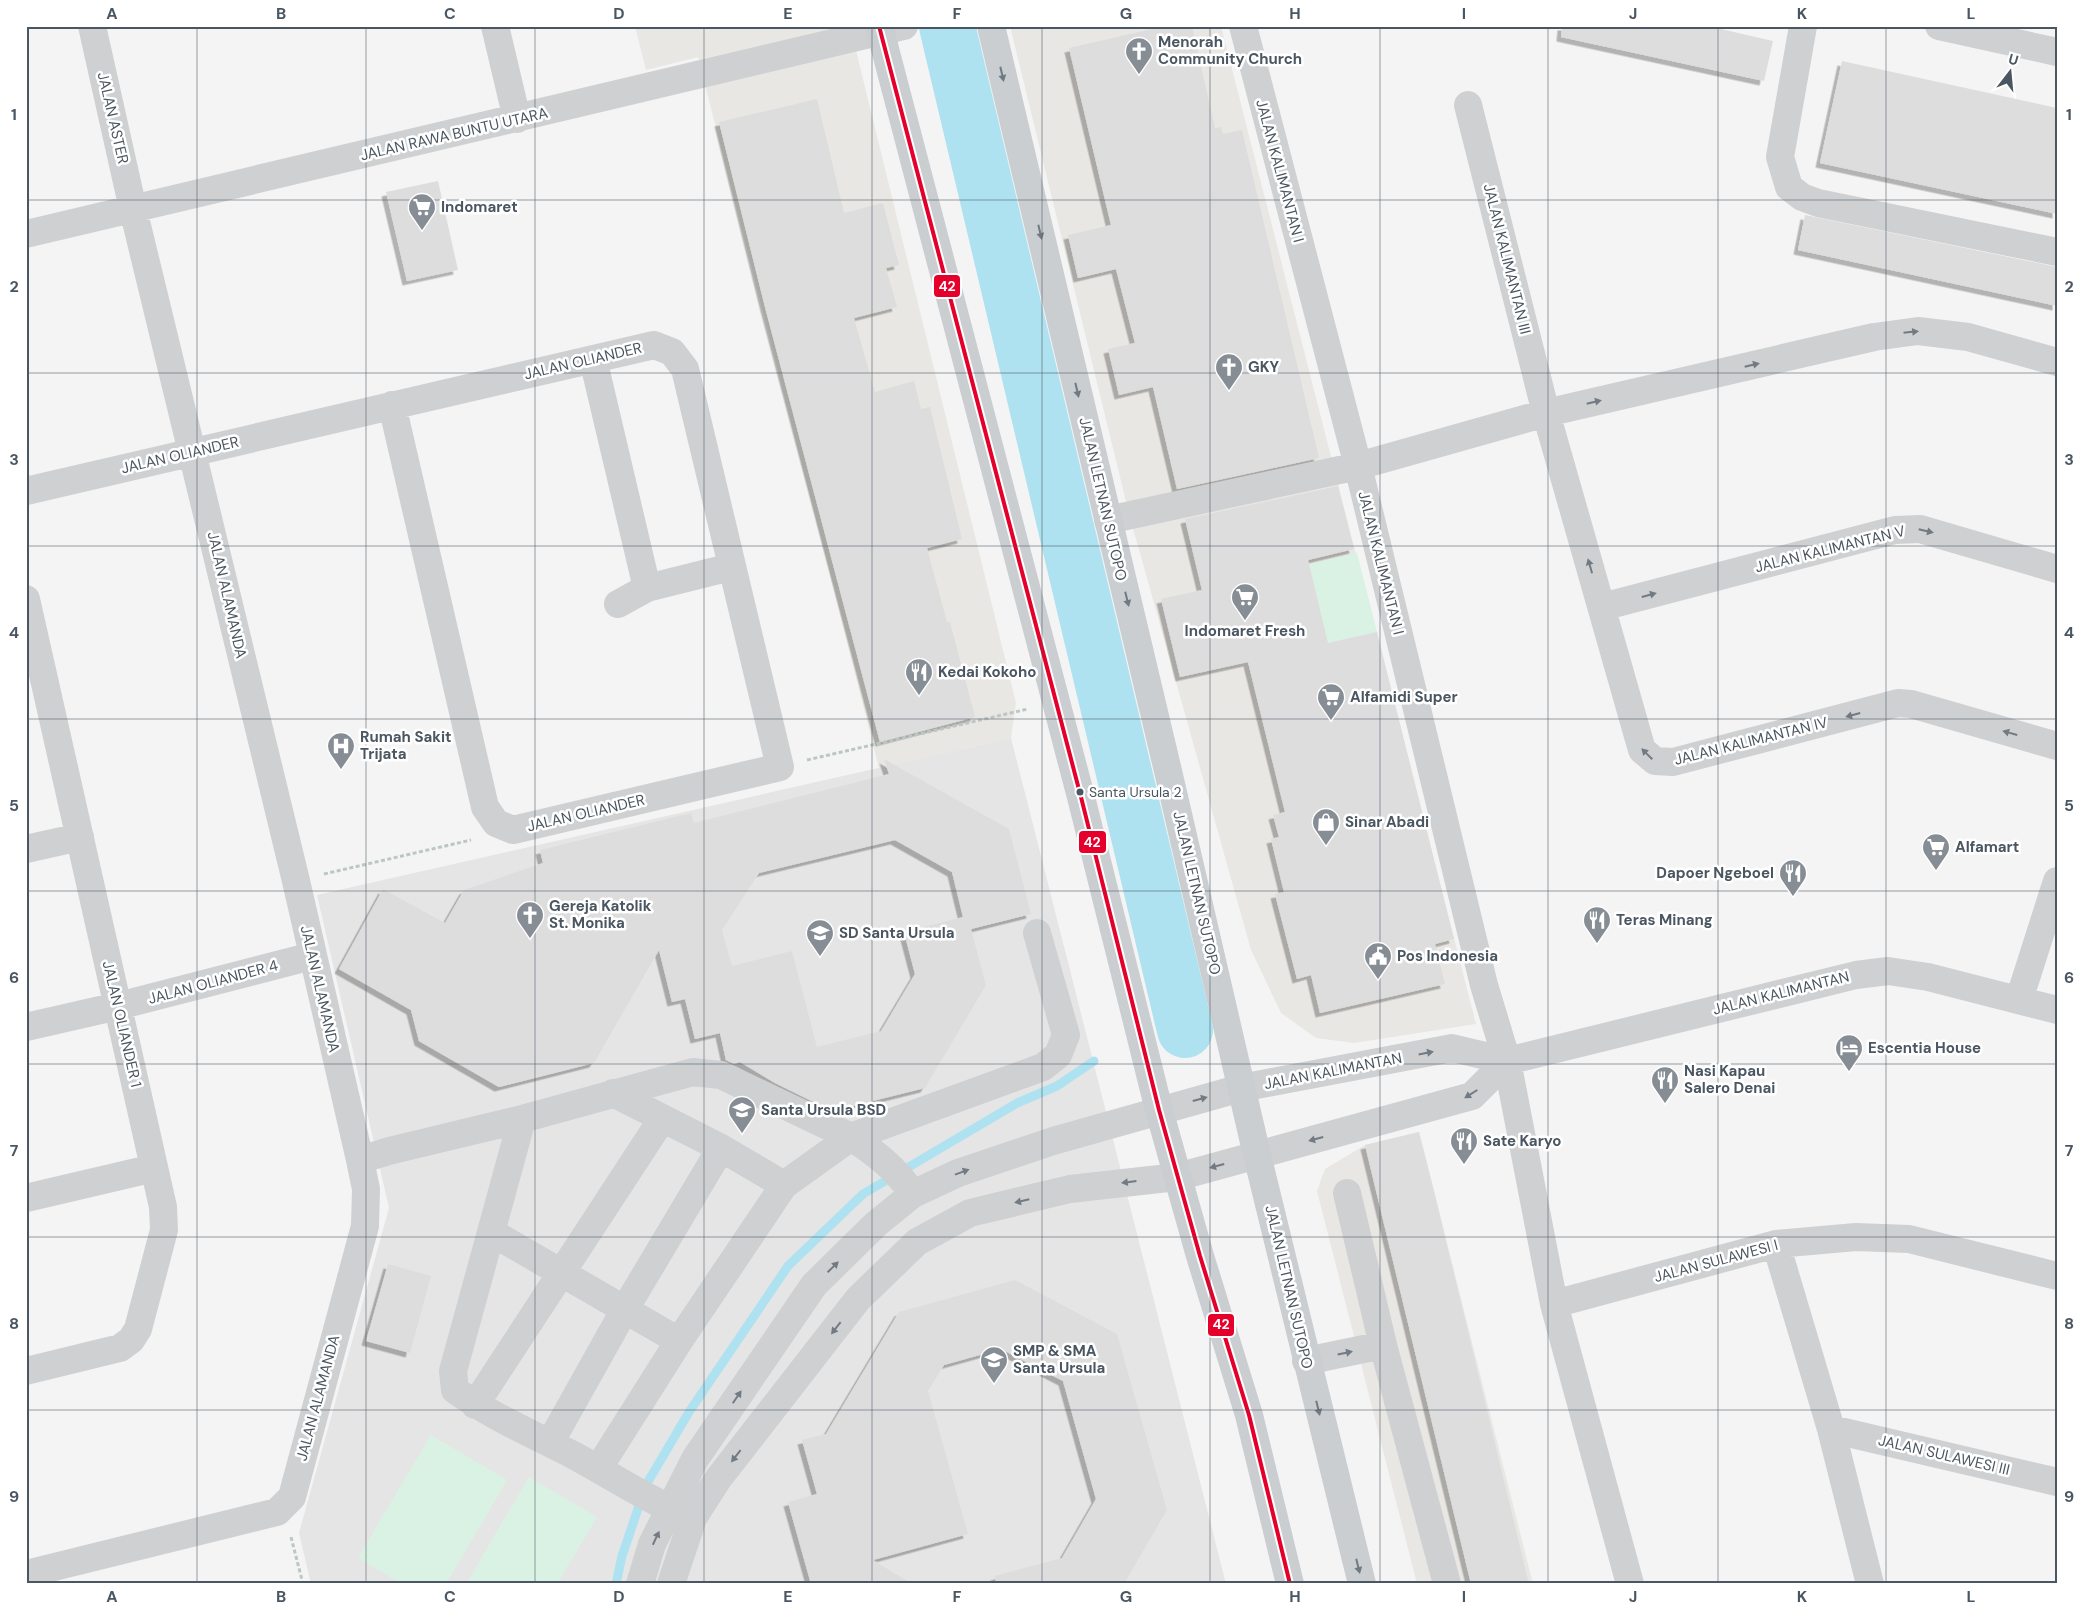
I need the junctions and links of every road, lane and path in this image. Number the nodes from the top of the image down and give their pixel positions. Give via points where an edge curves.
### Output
1 (92, 26) edge
2 (495, 26) edge
3 (991, 26) edge
4 (1243, 26) edge
5 (1803, 26) edge
6 (1939, 26) edge
7 (888, 28) edge
8 (2057, 52) edge
9 (1468, 105) dead end
10 (517, 119) junction
11 (133, 209) junction
12 (26, 234) edge
13 (2057, 252) edge
14 (593, 359) junction
15 (2057, 362) edge
16 (392, 405) junction
17 (1546, 413) junction
18 (193, 452) junction
19 (1358, 466) junction
20 (26, 491) edge
21 (1108, 520) junction
22 (731, 567) junction
23 (2057, 569) edge
24 (647, 588) junction
25 (26, 599) edge
26 (618, 604) dead end
27 (1602, 608) junction
28 (35, 677) edge
29 (1056, 702) junction
30 (2057, 746) edge
31 (780, 766) junction
32 (513, 830) junction
33 (80, 837) junction
34 (26, 849) edge
35 (296, 881) junction
36 (2057, 881) edge
37 (1038, 933) dead end
38 (312, 956) junction
39 (2019, 1000) junction
40 (118, 1006) junction
41 (2057, 1010) edge
42 (26, 1027) edge
43 (1507, 1061) junction
44 (1241, 1088) junction
45 (613, 1093) junction
46 (1159, 1110) junction
47 (522, 1119) junction
48 (662, 1119) junction
49 (851, 1137) junction
50 (722, 1148) junction
51 (1257, 1155) junction
52 (360, 1160) junction
53 (154, 1168) junction
54 (1177, 1177) junction
55 (784, 1185) junction
56 (908, 1186) junction
57 (1347, 1193) dead end
58 (26, 1198) edge
59 (491, 1232) junction
60 (1776, 1244) junction
61 (562, 1272) junction
62 (2057, 1276) edge
63 (1554, 1304) junction
64 (625, 1308) junction
65 (679, 1341) junction
66 (1383, 1345) junction
67 (1306, 1361) junction
68 (26, 1371) edge
69 (475, 1404) junction
70 (1831, 1428) junction
71 (550, 1443) junction
72 (598, 1469) junction
73 (2057, 1482) edge
74 (284, 1507) junction
75 (674, 1510) junction
76 (26, 1574) edge
77 (303, 1584) edge
78 (640, 1584) edge
79 (671, 1584) edge
80 (1290, 1584) edge
81 (1362, 1584) edge
82 (1447, 1584) edge
83 (1630, 1584) edge
84 (1870, 1584) edge

1 - 11 street, JALAN ASTER
2 - 10 street
3 -> 21 main road, JALAN LETNAN SUTOPO
4 - 19 street, JALAN KALIMANTAN I
5 - 13 street via 1780,157 1789,187 1818,203
6 - 8 street
7 - 10 street, JALAN RAWA BUNTU UTARA
7 - 29 main road
9 - 17 street, JALAN KALIMANTAN III
10 - 11 street, JALAN RAWA BUNTU UTARA
11 - 12 street, JALAN RAWA BUNTU UTARA
11 - 18 street, JALAN ALAMANDA
14 - 16 street, JALAN OLIANDER
14 - 22 street, JALAN OLIANDER via 654,345 672,352 685,368
14 - 24 street
17 -> 15 street via 1874,337 1918,331 1968,337
16 - 18 street, JALAN OLIANDER
16 - 32 street, JALAN OLIANDER via 486,807 496,823
17 - 19 street
27 -> 17 street, JALAN KALIMANTAN IV
18 - 20 street, JALAN OLIANDER
18 - 35 street, JALAN ALAMANDA
19 - 21 street
19 - 43 street, JALAN KALIMANTAN I via 1484,985
21 -> 44 main road, JALAN LETNAN SUTOPO
22 - 24 street
22 - 31 street, JALAN OLIANDER
27 -> 23 street, JALAN KALIMANTAN V via 1895,530 1920,529
24 - 26 street
25 - 28 street, JALAN OLIANDER 1
30 -> 27 street, JALAN KALIMANTAN IV via 1898,703 1673,762 1655,761 1642,750
28 - 33 street, JALAN OLIANDER 1
29 - 31 path
29 - 46 main road
31 - 32 street, JALAN OLIANDER
32 - 35 path
33 - 34 street
33 - 40 street, JALAN OLIANDER 1
35 - 38 street, JALAN ALAMANDA
36 - 39 street
37 - 49 street via 1066,1035 1058,1055 1042,1067
38 - 40 street, JALAN OLIANDER 4
38 - 52 street, JALAN ALAMANDA
39 - 41 street, JALAN KALIMANTAN
39 - 43 street, JALAN KALIMANTAN via 1928,977 1888,971 1856,975
40 - 42 street, JALAN OLIANDER 4
40 - 53 street, JALAN OLIANDER 1
44 -> 43 street, JALAN KALIMANTAN via 1452,1048
43 -> 51 street via 1472,1096
43 - 63 street, JALAN KALIMANTAN I
46 -> 44 street, JALAN KALIMANTAN
44 - 51 main road, JALAN LETNAN SUTOPO
45 - 47 street
45 - 48 street
45 - 49 street via 693,1072 721,1075
46 - 54 main road
56 -> 46 street, JALAN KALIMANTAN via 958,1174 1053,1140
47 - 52 street
47 - 59 street
48 - 50 street
48 - 61 street
49 - 55 street
49 - 56 street via 882,1157
50 - 55 street
50 - 64 street
51 -> 54 street
51 - 67 main road, JALAN LETNAN SUTOPO
52 - 74 street, JALAN ALAMANDA via 366,1189 365,1226 292,1497
53 - 58 street
53 - 68 street, JALAN OLIANDER 1 via 164,1207 164,1230 134,1335 120,1348
54 -> 75 street via 1070,1189 970,1213 917,1242 858,1299 718,1479
54 - 80 main road via 1249,1415
55 - 65 street
75 -> 56 street, JALAN KALIMANTAN via 695,1458 814,1284 876,1224
57 - 66 street
59 - 61 street
59 - 69 street via 453,1371 456,1390
60 - 62 street, JALAN SULAWESI I via 1856,1236 1909,1239
60 - 63 street, JALAN SULAWESI I
60 - 70 street
61 - 64 street
61 - 69 street
63 - 83 street, JALAN KALIMANTAN I
64 - 65 street
64 - 71 street
65 - 72 street
67 -> 66 street
66 - 82 street
67 -> 81 main road, JALAN LETNAN SUTOPO
69 - 71 street
70 - 73 street, JALAN SULAWESI III
70 - 84 street
71 - 72 street
72 - 75 street
74 - 76 street via 277,1512
74 - 77 path
78 -> 75 street via 652,1544
75 - 79 street

